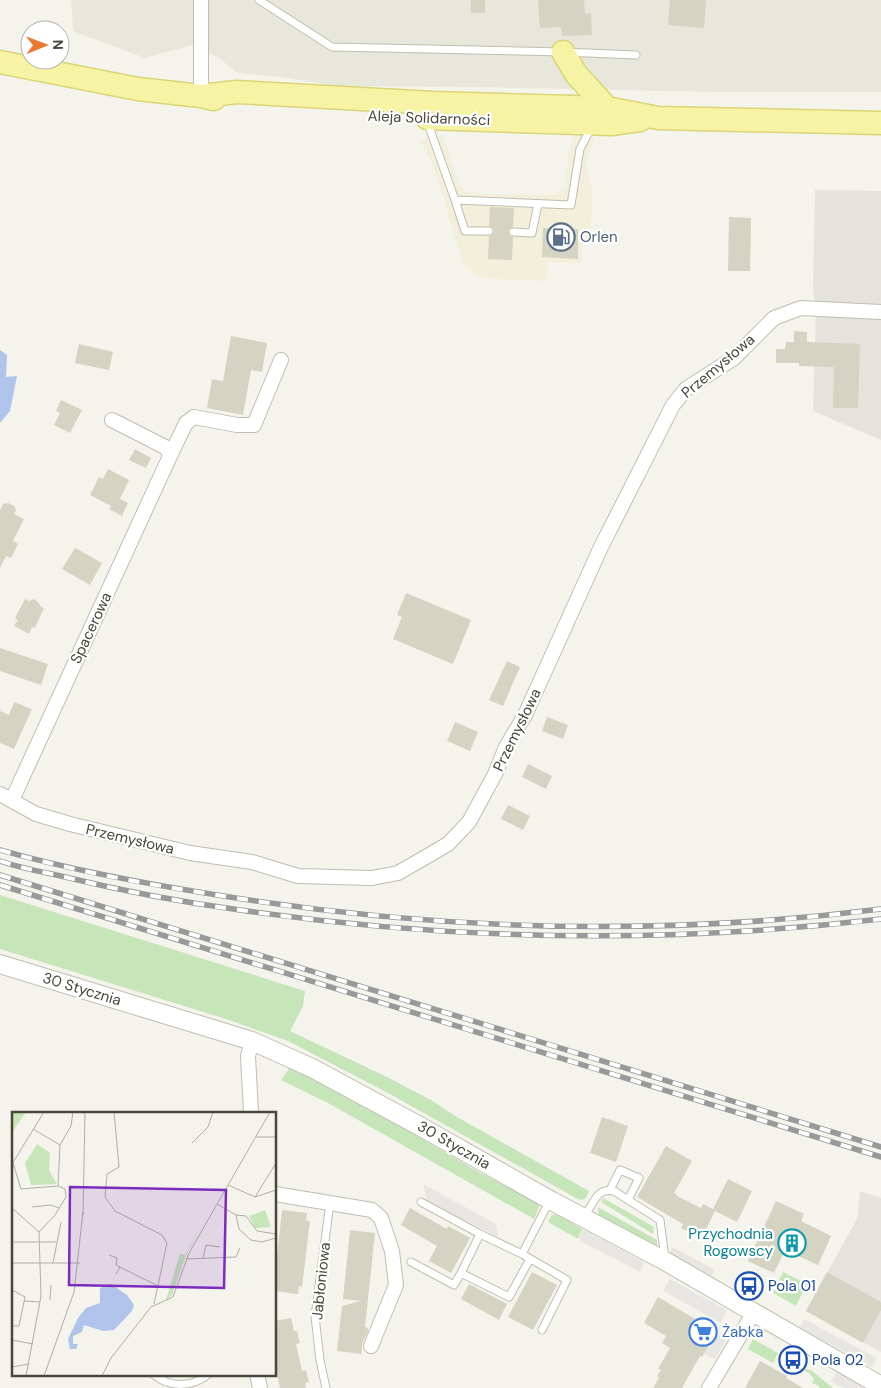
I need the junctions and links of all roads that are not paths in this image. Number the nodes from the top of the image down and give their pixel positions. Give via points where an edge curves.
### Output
1 (201, 0) edge
2 (259, 0) edge
3 (563, 52) junction
4 (636, 55) dead end
5 (0, 62) edge
6 (201, 96) junction
7 (600, 116) junction
8 (426, 118) junction
9 (881, 123) edge
10 (455, 200) junction
11 (538, 204) junction
12 (489, 231) dead end
13 (513, 232) dead end
14 (881, 312) edge
15 (282, 360) dead end
16 (112, 420) dead end
17 (170, 456) junction
18 (6, 797) edge
19 (0, 964) edge
20 (252, 1041) junction
21 (251, 1112) edge
22 (610, 1190) junction
23 (276, 1194) edge
24 (550, 1200) junction
25 (628, 1200) junction
26 (422, 1202) dead end
27 (330, 1203) junction
28 (582, 1217) junction
29 (480, 1234) junction
30 (522, 1254) junction
31 (530, 1259) junction
32 (666, 1261) junction
33 (411, 1262) dead end
34 (461, 1272) junction
35 (754, 1312) junction
36 (542, 1330) dead end
37 (371, 1346) dead end
38 (155, 1376) edge
39 (206, 1376) edge
40 (881, 1386) edge
41 (326, 1388) edge
42 (709, 1388) edge

1 - 6 street
2 - 3 lane via 332,47
3 - 4 lane
3 - 7 main road
5 - 6 main road, Aleja Solidarności via 138,89
6 - 7 main road, Aleja Solidarności via 237,92
6 - 8 main road, Aleja Solidarności via 238,106
7 - 8 main road, Aleja Solidarności
7 - 9 main road, Aleja Solidarności
7 - 11 lane via 580,150 571,205
8 - 10 lane
10 - 11 lane
10 - 12 lane via 465,231
11 - 13 lane via 532,233
14 - 18 street, Przemysłowa via 801,308 774,318 734,358 686,389 673,405 601,547 525,715 469,822 448,844 398,873 372,878 298,876 252,862 190,853 70,824 36,814
15 - 17 street, Spacerowa via 254,425 194,417 186,423
16 - 17 street via 167,448
17 - 18 street, Spacerowa
19 - 20 street, 30 Stycznia
20 - 21 street via 248,1056
20 - 24 street, 30 Stycznia via 339,1081
22 - 25 lane
22 - 25 lane via 620,1170 639,1178
22 - 28 lane via 598,1194
23 - 27 street
24 - 28 street, 30 Stycznia
24 - 30 lane
25 - 32 lane via 660,1220
26 - 29 lane
27 - 37 street via 372,1210 381,1218 392,1251 396,1285
27 - 41 lane, Jabłoniowa via 315,1316
28 - 32 street, 30 Stycznia
29 - 30 lane
29 - 34 lane
30 - 31 lane
31 - 34 lane via 509,1297
31 - 36 lane via 567,1280
32 - 35 street, 30 Stycznia
33 - 34 lane via 454,1286
35 - 40 street, 30 Stycznia
35 - 42 street
38 - 39 lane via 165,1384 174,1386 197,1383

